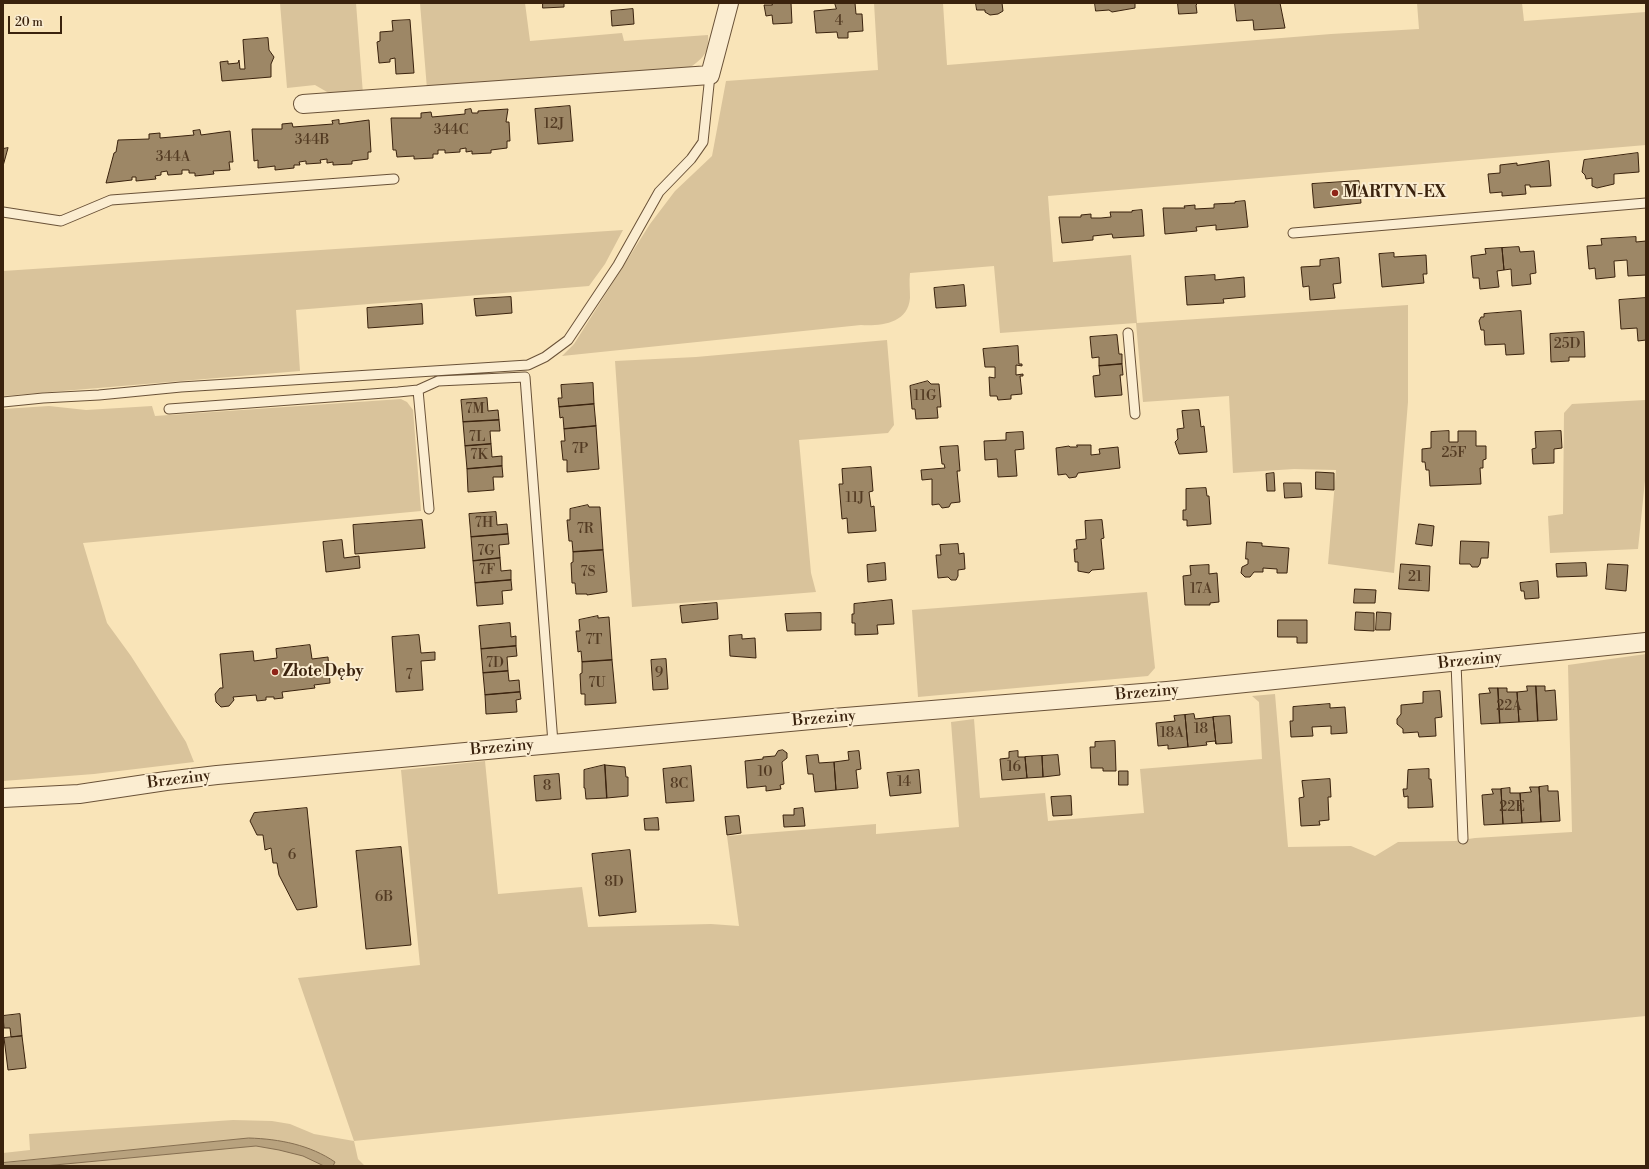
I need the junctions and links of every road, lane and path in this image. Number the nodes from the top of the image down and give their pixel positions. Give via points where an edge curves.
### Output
1 (729, 3) edge
2 (710, 75) junction
3 (303, 104) dead end
4 (394, 179) dead end
5 (1646, 203) edge
6 (3, 212) edge
7 (1293, 233) dead end
8 (1128, 333) dead end
9 (418, 390) junction
10 (3, 402) edge
11 (169, 409) dead end
12 (1135, 414) dead end
13 (429, 509) dead end
14 (1646, 642) edge
15 (1456, 663) junction
16 (553, 743) junction
17 (3, 798) edge
18 (1463, 839) dead end

1 - 2 street
2 - 3 street
2 - 10 lane via 703,142 691,159 659,192 618,265 568,340 545,358 528,365 181,386
4 - 6 lane via 111,200 61,221
5 - 7 lane
8 - 12 lane
9 - 11 lane
9 - 13 lane
9 - 16 lane via 438,381 525,377
14 - 15 street, Brzeziny
15 - 16 street, Brzeziny via 1167,692 825,718
15 - 18 lane
16 - 17 street, Brzeziny via 188,778 79,794

